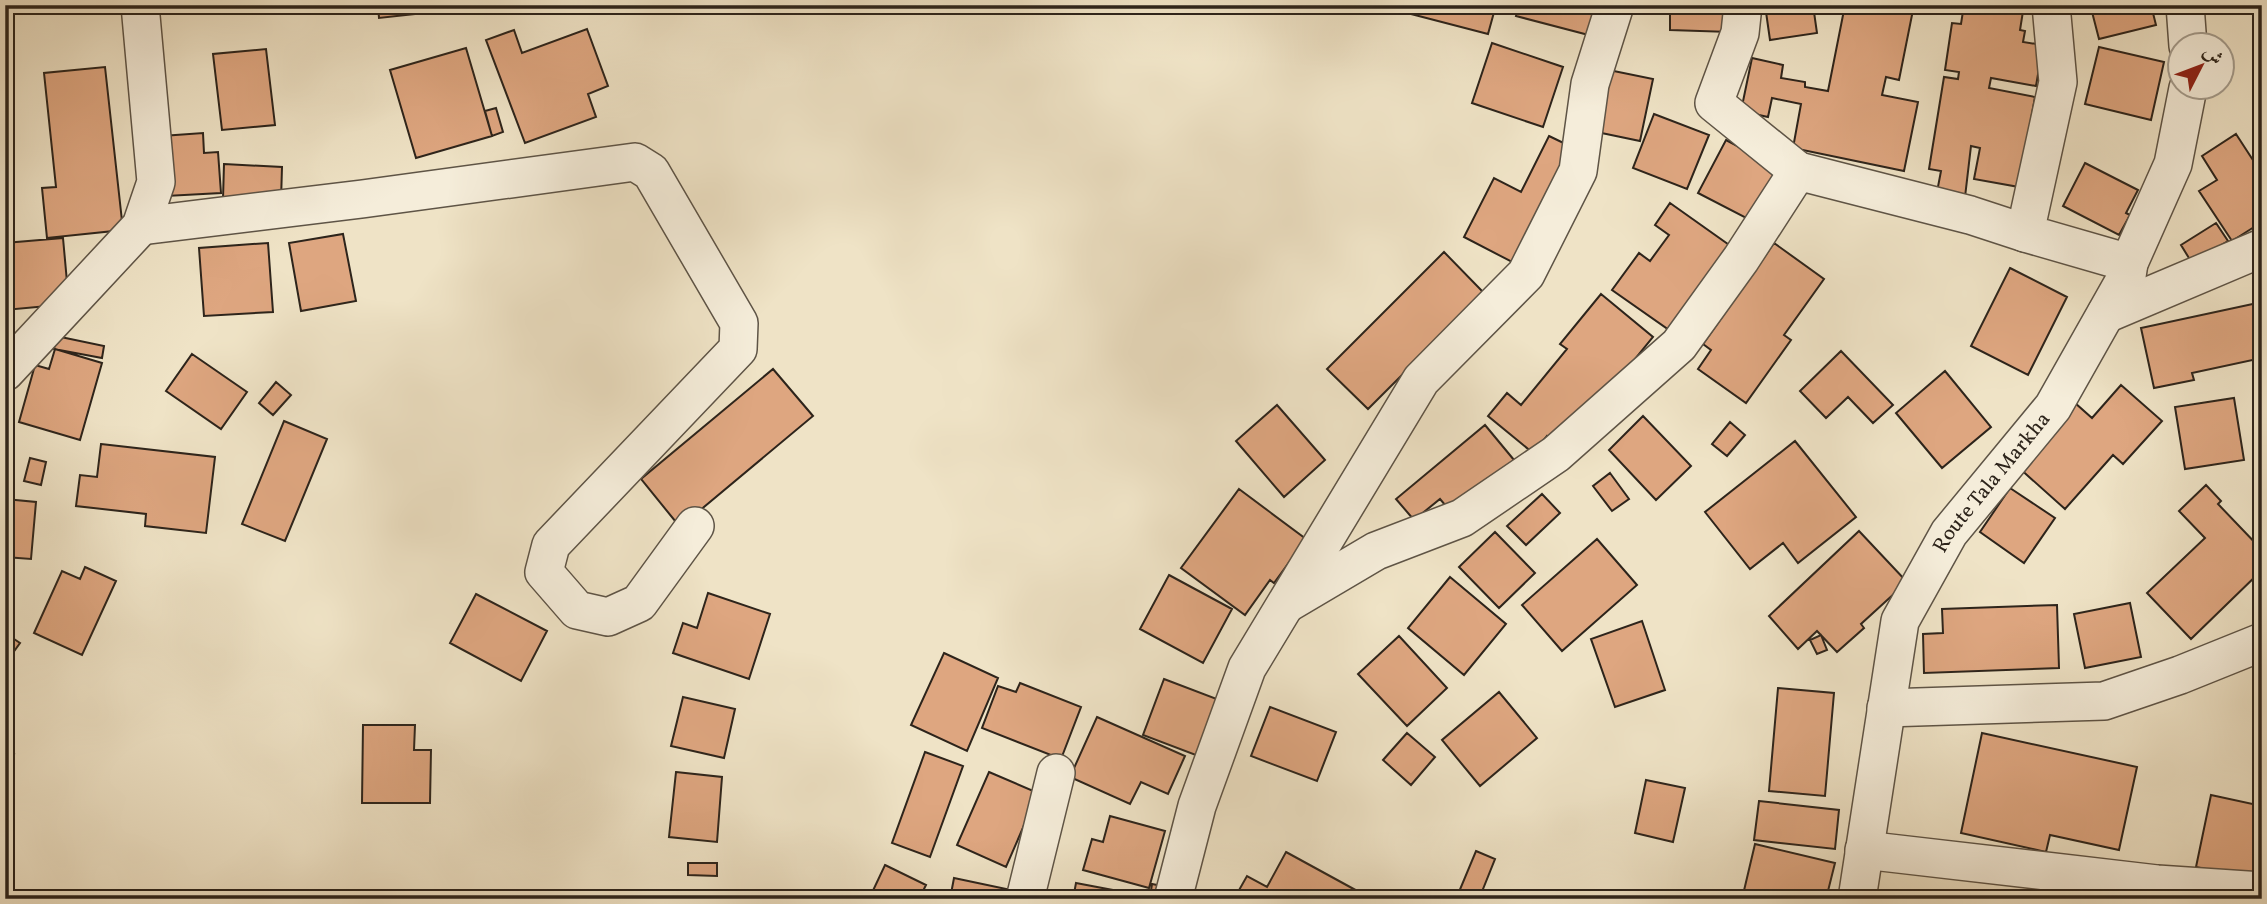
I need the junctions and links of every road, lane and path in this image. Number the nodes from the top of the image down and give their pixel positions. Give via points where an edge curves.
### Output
1 (140, 5) edge
2 (1615, 5) edge
3 (1743, 5) edge
4 (2051, 5) edge
5 (2185, 5) edge
6 (2187, 32) edge
7 (2185, 102) edge
8 (1798, 171) junction
9 (141, 226) junction
10 (2025, 233) junction
11 (2262, 248) edge
12 (2129, 263) junction
13 (2106, 314) junction
14 (5, 372) edge
15 (695, 526) dead end
16 (1284, 605) junction
17 (2262, 642) edge
18 (1886, 708) junction
19 (1056, 774) dead end
20 (1864, 850) junction
21 (2262, 891) edge
22 (1025, 899) edge
23 (1173, 899) edge
24 (1857, 899) edge

1 - 9 street via 156,182
2 - 16 street via 1590,84 1578,171 1526,274 1421,380
3 - 8 street via 1740,33 1714,103
4 - 10 street via 2058,82
5 - 6 street
7 - 12 street, Route Tala Markha via 2173,164
8 - 10 street
8 - 16 street via 1679,345 1556,454 1462,518 1376,551
9 - 14 street
9 - 15 street via 635,162 651,172 739,323 738,349 551,545 544,572 577,610 608,617 639,603
10 - 12 street
11 - 13 street
12 - 13 street, Route Tala Markha via 2127,276
13 - 18 street, Route Tala Markha via 2053,407 1949,533 1900,621
16 - 23 street via 1247,668 1197,806
17 - 18 street via 2104,701
18 - 20 street, Route Tala Markha
19 - 22 street
20 - 21 street via 2157,884
20 - 24 street, Route Tala Markha

